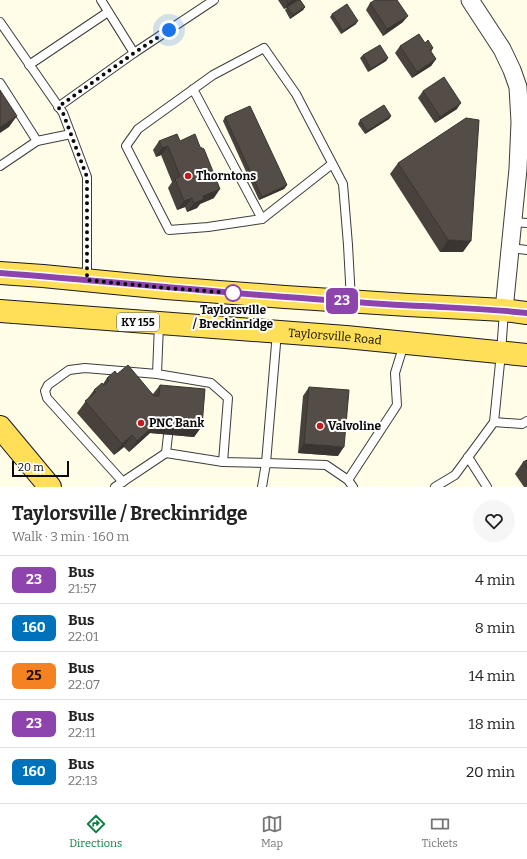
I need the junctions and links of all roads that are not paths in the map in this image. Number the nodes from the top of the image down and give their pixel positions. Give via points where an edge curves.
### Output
1 (101, 0) edge
2 (214, 0) edge
3 (470, 0) edge
4 (108, 12) junction
5 (0, 22) edge
6 (134, 53) junction
7 (29, 65) junction
8 (0, 83) edge
9 (194, 89) junction
10 (523, 102) edge
11 (58, 107) junction
12 (71, 134) junction
13 (37, 141) junction
14 (332, 164) junction
15 (0, 166) edge
16 (522, 169) edge
17 (262, 219) junction
18 (520, 222) edge
19 (519, 249) edge
20 (0, 273) edge
21 (87, 280) junction
22 (351, 301) junction
23 (504, 310) junction
24 (527, 313) edge
25 (5, 315) edge
26 (159, 323) junction
27 (277, 332) junction
28 (404, 343) junction
29 (501, 353) junction
30 (527, 355) edge
31 (157, 374) junction
32 (527, 421) edge
33 (494, 422) junction
34 (0, 427) edge
35 (168, 435) edge
36 (166, 453) junction
37 (468, 457) junction
38 (223, 462) junction
39 (266, 463) junction
40 (348, 480) junction
41 (123, 482) junction
42 (50, 487) edge
43 (115, 487) edge
44 (262, 487) edge
45 (353, 487) edge
46 (435, 487) edge
47 (487, 487) edge

1 - 4 lane
2 - 6 lane
3 - 10 street via 502,49
4 - 6 lane
4 - 7 lane
5 - 7 lane
6 - 11 lane
7 - 11 lane
8 - 13 lane
9 - 14 lane via 213,75 264,48 296,94
9 - 17 lane
9 - 17 lane via 138,129 126,146 169,230
10 - 16 street via 520,122
11 - 12 lane
12 - 13 lane
12 - 21 lane via 87,177
13 - 15 lane
14 - 17 lane
14 - 22 lane via 343,184
16 - 18 street
18 - 19 street
19 - 23 street
20 - 21 main road
21 - 22 main road
22 - 23 main road
23 - 24 main road
23 - 29 lane
25 - 26 main road, Taylorsville Road / KY 155
26 - 27 main road, Taylorsville Road / KY 155
26 - 31 lane
27 - 28 main road, Taylorsville Road / KY 155
27 - 39 lane
28 - 29 main road, Taylorsville Road / KY 155
28 - 40 lane via 395,373 397,405
29 - 30 main road, Taylorsville Road / KY 155
29 - 33 lane
31 - 38 lane via 173,380 211,383 228,398
31 - 41 lane via 85,368 69,370 48,385 45,391 47,398
32 - 33 lane via 522,424
33 - 37 lane
34 - 42 main road
35 - 36 lane
36 - 38 lane
36 - 41 lane
37 - 46 lane via 455,475
37 - 47 lane
38 - 39 lane
39 - 40 lane via 326,465
39 - 44 lane
40 - 45 lane
41 - 43 lane

